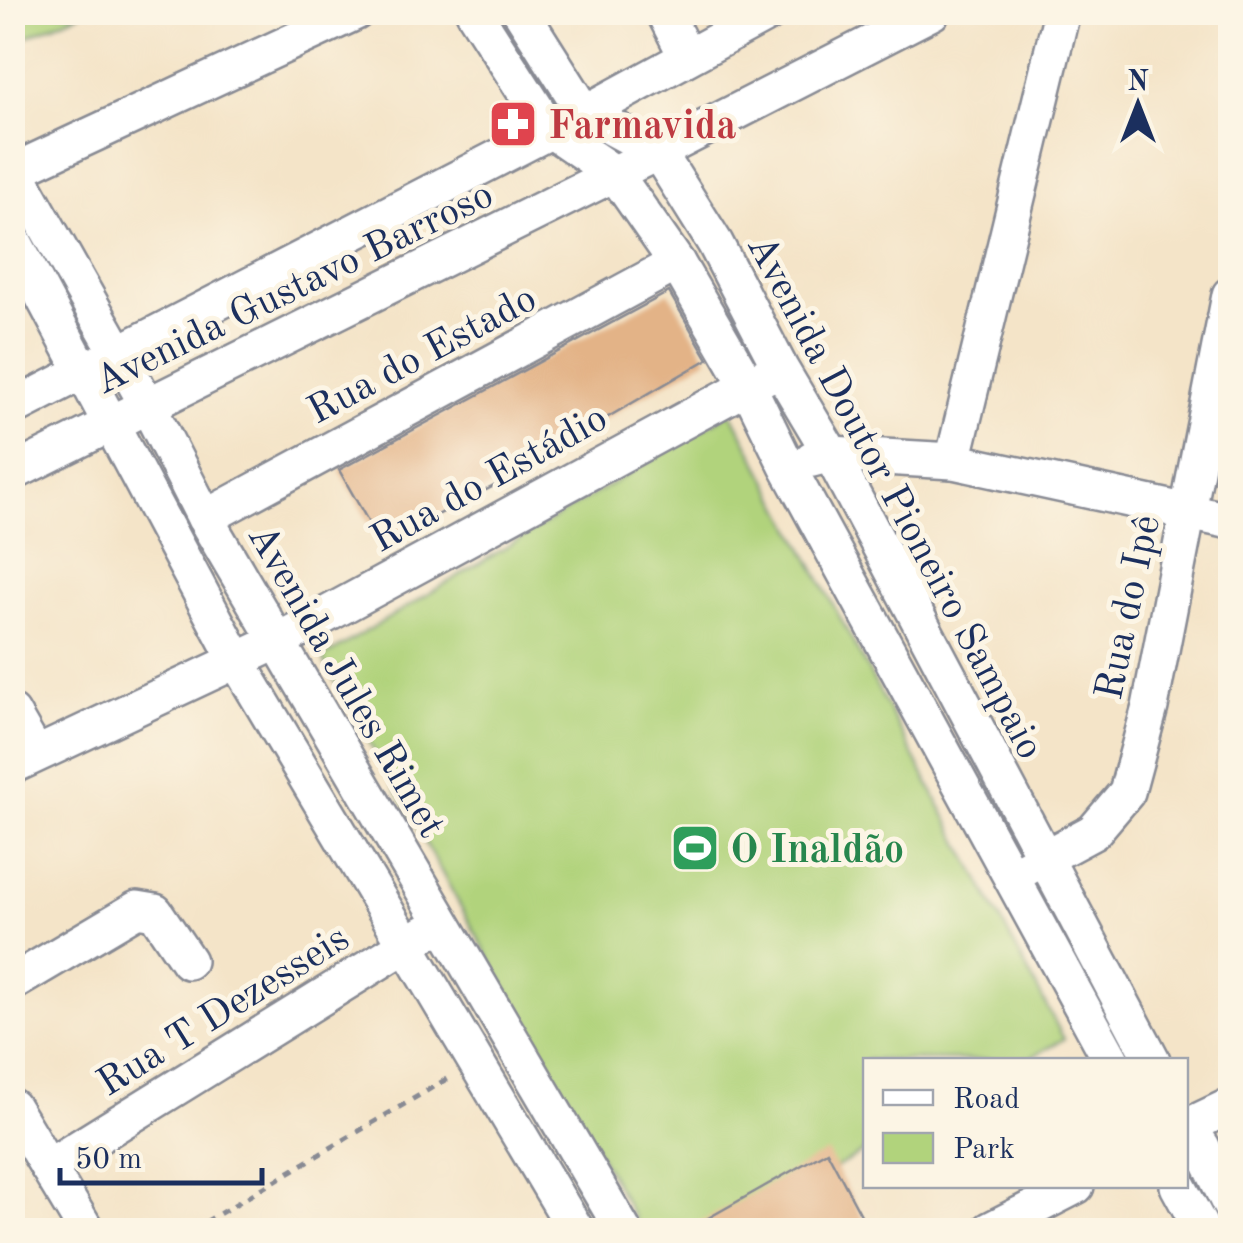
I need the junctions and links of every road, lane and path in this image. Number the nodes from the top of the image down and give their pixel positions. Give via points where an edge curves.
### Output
1 (356, 12) edge
2 (474, 12) edge
3 (521, 12) edge
4 (664, 12) edge
5 (771, 12) edge
6 (932, 12) edge
7 (1062, 12) edge
8 (687, 57) junction
9 (585, 113) junction
10 (549, 128) junction
11 (658, 152) junction
12 (13, 169) edge
13 (615, 174) junction
14 (12, 238) edge
15 (678, 263) junction
16 (1230, 295) edge
17 (117, 354) junction
18 (782, 370) junction
19 (83, 372) junction
20 (747, 384) junction
21 (148, 406) junction
22 (12, 408) edge
23 (111, 423) junction
24 (831, 454) junction
25 (953, 461) junction
26 (787, 466) junction
27 (12, 472) edge
28 (1188, 513) junction
29 (204, 518) junction
30 (1230, 521) edge
31 (276, 642) junction
32 (237, 661) junction
33 (12, 714) edge
34 (24, 760) edge
35 (370, 802) junction
36 (333, 822) junction
37 (1043, 860) junction
38 (1011, 876) junction
39 (441, 922) junction
40 (405, 945) junction
41 (188, 961) dead end
42 (12, 983) edge
43 (1110, 1058) edge
44 (1151, 1058) edge
45 (474, 1063) junction
46 (1230, 1106) edge
47 (12, 1107) edge
48 (1188, 1124) edge
49 (1188, 1129) edge
50 (48, 1167) junction
51 (1072, 1188) edge
52 (1179, 1188) edge
53 (1230, 1204) edge
54 (86, 1230) edge
55 (192, 1230) edge
56 (576, 1230) edge
57 (623, 1230) edge
58 (990, 1230) edge
59 (1202, 1230) edge

1 - 12 street
2 - 10 street, Avenida Doutor Pioneiro Sampaio
3 - 9 street, Avenida Doutor Pioneiro Sampaio
4 - 8 street
5 - 8 street, Avenida Gustavo Barroso
6 - 11 street, Avenida Gustavo Barroso
7 - 25 street
8 - 9 street, Avenida Gustavo Barroso
9 - 10 street, Avenida Gustavo Barroso
9 - 11 street, Avenida Doutor Pioneiro Sampaio
10 - 13 street, Avenida Doutor Pioneiro Sampaio
10 - 17 street, Avenida Gustavo Barroso
11 - 13 street, Avenida Gustavo Barroso
11 - 18 street, Avenida Doutor Pioneiro Sampaio
12 - 17 street, Avenida Jules Rimet
13 - 15 street, Avenida Doutor Pioneiro Sampaio
13 - 21 street, Avenida Gustavo Barroso
14 - 19 street, Avenida Jules Rimet
15 - 20 street, Avenida Doutor Pioneiro Sampaio
15 - 29 street, Rua do Estado
16 - 28 street, Rua do Ipê
17 - 19 street, Avenida Gustavo Barroso
17 - 21 street, Avenida Jules Rimet
18 - 20 street, Rua do Estádio
18 - 24 street, Avenida Doutor Pioneiro Sampaio
19 - 22 street, Avenida Gustavo Barroso
19 - 23 street, Avenida Jules Rimet
20 - 26 street, Avenida Doutor Pioneiro Sampaio
20 - 31 street, Rua do Estádio
21 - 23 street, Avenida Gustavo Barroso
21 - 29 street, Avenida Jules Rimet
23 - 27 street, Avenida Gustavo Barroso
23 - 32 street, Avenida Jules Rimet
24 - 25 street
24 - 26 street
24 - 37 street, Avenida Doutor Pioneiro Sampaio
25 - 28 street
26 - 38 street, Avenida Doutor Pioneiro Sampaio
28 - 30 street
28 - 37 street, Rua do Ipê via 1127,792 1093,832
29 - 31 street, Avenida Jules Rimet
31 - 32 street, Rua do Estádio
31 - 35 street, Avenida Jules Rimet
32 - 34 street, Rua do Estádio
32 - 36 street, Avenida Jules Rimet
33 - 34 street
35 - 36 street
35 - 39 street, Avenida Jules Rimet
36 - 40 street, Avenida Jules Rimet
37 - 38 street, Rua do Ipê
37 - 44 street, Avenida Doutor Pioneiro Sampaio
38 - 43 street, Avenida Doutor Pioneiro Sampaio
39 - 40 street, Rua T Dezesseis
39 - 57 street, Avenida Jules Rimet
40 - 45 street, Avenida Jules Rimet
40 - 50 street, Rua T Dezesseis
41 - 42 street via 155,912 137,909
45 - 55 path
45 - 56 street, Avenida Jules Rimet
46 - 48 street
47 - 50 street
49 - 53 street
50 - 54 street
51 - 58 street
52 - 59 street

